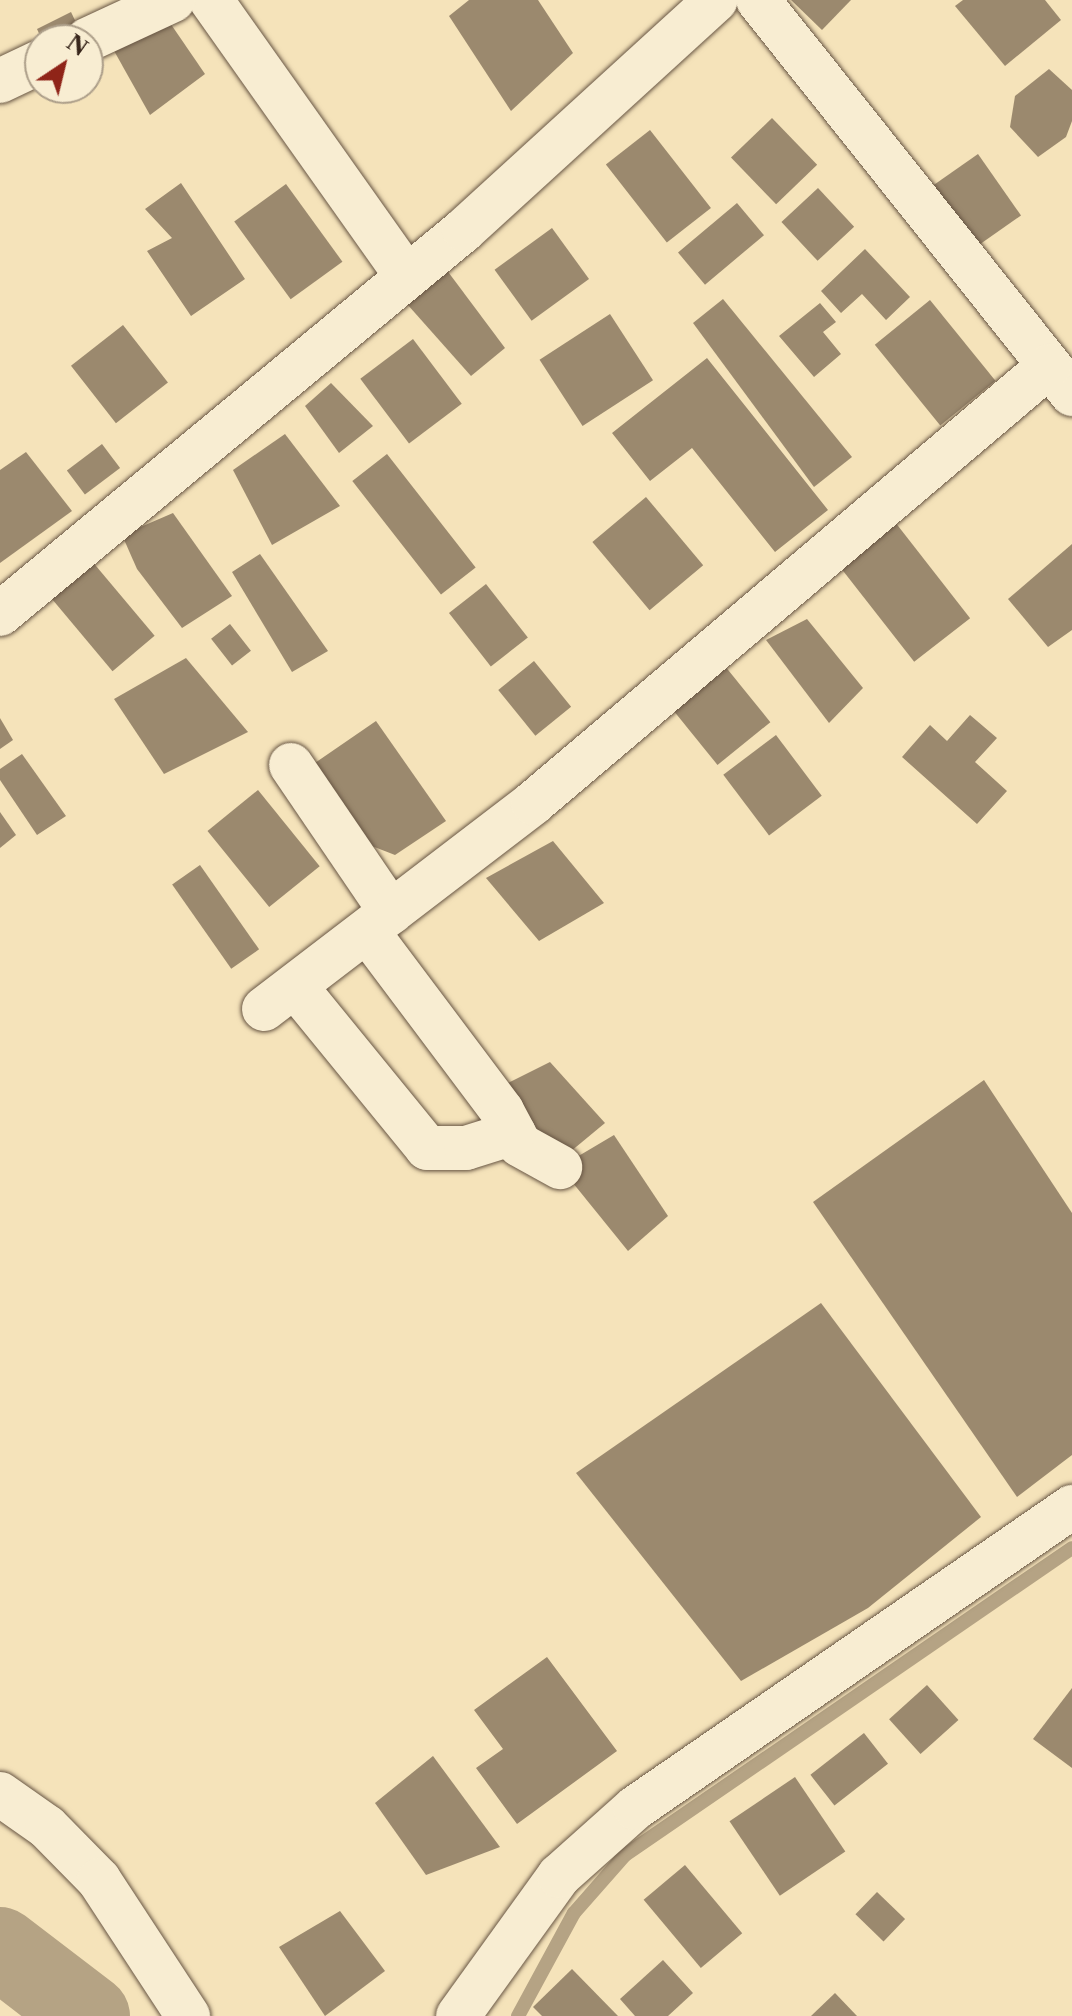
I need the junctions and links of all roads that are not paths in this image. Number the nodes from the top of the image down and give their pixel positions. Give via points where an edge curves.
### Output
1 (173, 0) edge
2 (211, 0) edge
3 (716, 0) edge
4 (758, 0) edge
5 (104, 32) edge
6 (24, 70) edge
7 (0, 81) edge
8 (407, 277) junction
9 (1061, 380) edge
10 (0, 614) edge
11 (291, 765) dead end
12 (379, 922) junction
13 (514, 1133) junction
14 (560, 1167) dead end
15 (1072, 1507) edge
16 (0, 1794) edge
17 (188, 2016) edge
18 (458, 2016) edge

1 - 5 street
2 - 8 street
3 - 8 street
4 - 9 street
6 - 7 street
8 - 10 street
9 - 12 street
11 - 12 street
12 - 13 street
12 - 13 street via 280,998 427,1148 466,1148
13 - 14 street via 520,1145
15 - 18 street via 635,1808 559,1876
16 - 17 street via 47,1827 99,1880

